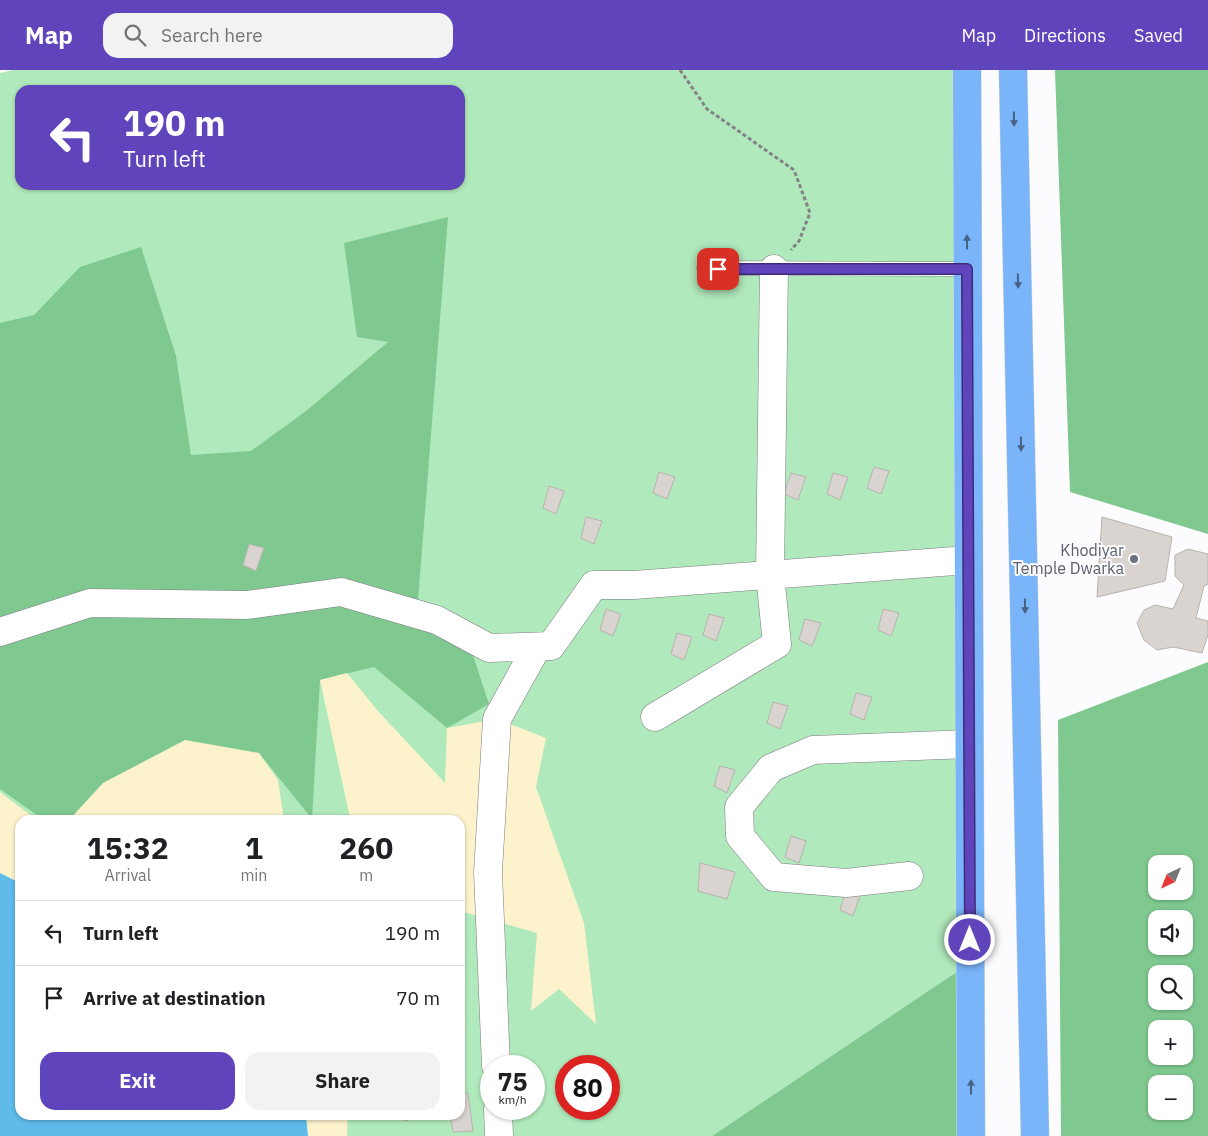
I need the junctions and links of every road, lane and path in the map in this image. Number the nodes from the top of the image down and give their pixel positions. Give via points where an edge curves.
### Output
1 (680, 70) edge
2 (967, 70) edge
3 (1013, 70) edge
4 (704, 268) dead end
5 (774, 269) junction
6 (967, 269) junction
7 (968, 560) junction
8 (770, 575) junction
9 (0, 632) edge
10 (537, 647) junction
11 (655, 717) dead end
12 (969, 744) junction
13 (909, 876) dead end
14 (496, 1055) edge
15 (498, 1120) edge
16 (499, 1136) edge
17 (971, 1136) edge
18 (1035, 1136) edge

1 - 5 path via 707,109 794,170 810,213 799,241
6 -> 2 highway
3 -> 18 highway
4 - 5 lane
5 - 6 lane
5 - 8 street
6 - 7 highway
7 - 8 street
7 - 12 highway
8 - 10 street via 634,585 594,584 551,646
8 - 11 street via 777,644
9 - 10 street via 90,603 247,605 341,592 437,620 489,648
10 - 14 street via 497,720 488,872
12 - 13 street via 813,750 770,768 739,807 740,836 774,877 846,883
17 -> 12 highway
15 - 16 street

